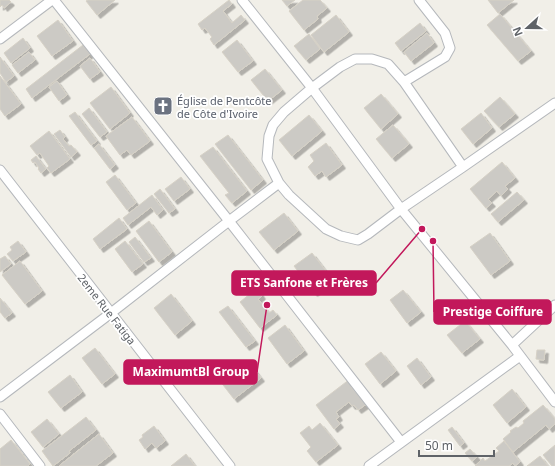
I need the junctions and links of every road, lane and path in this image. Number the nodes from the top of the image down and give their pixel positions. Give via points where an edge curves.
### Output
1 (53, 0) edge
2 (242, 0) edge
3 (419, 0) edge
4 (0, 39) edge
5 (404, 82) junction
6 (312, 88) junction
7 (555, 103) edge
8 (463, 167) junction
9 (0, 170) edge
10 (280, 182) junction
11 (401, 209) junction
12 (229, 221) junction
13 (555, 305) edge
14 (111, 313) junction
15 (512, 344) junction
16 (520, 356) junction
17 (0, 397) edge
18 (555, 402) edge
19 (0, 414) edge
20 (402, 442) junction
21 (40, 466) edge
22 (230, 466) edge
23 (369, 466) edge

1 - 4 street
1 - 12 street
2 - 6 street
3 - 5 street via 444,33 450,48 445,57
5 - 6 street via 388,64 372,59 355,59
5 - 8 street
6 - 10 street via 280,116 269,136 267,159
6 - 11 street
7 - 8 street
8 - 11 street
9 - 14 street, 2eme Rue Fatiga
10 - 11 street via 289,195 326,229 358,240
10 - 12 street
11 - 15 street
12 - 14 street
12 - 20 street
13 - 15 street
14 - 17 street
14 - 22 street, 2eme Rue Fatiga
15 - 16 street
16 - 18 street
16 - 20 street
19 - 21 street
20 - 23 street

